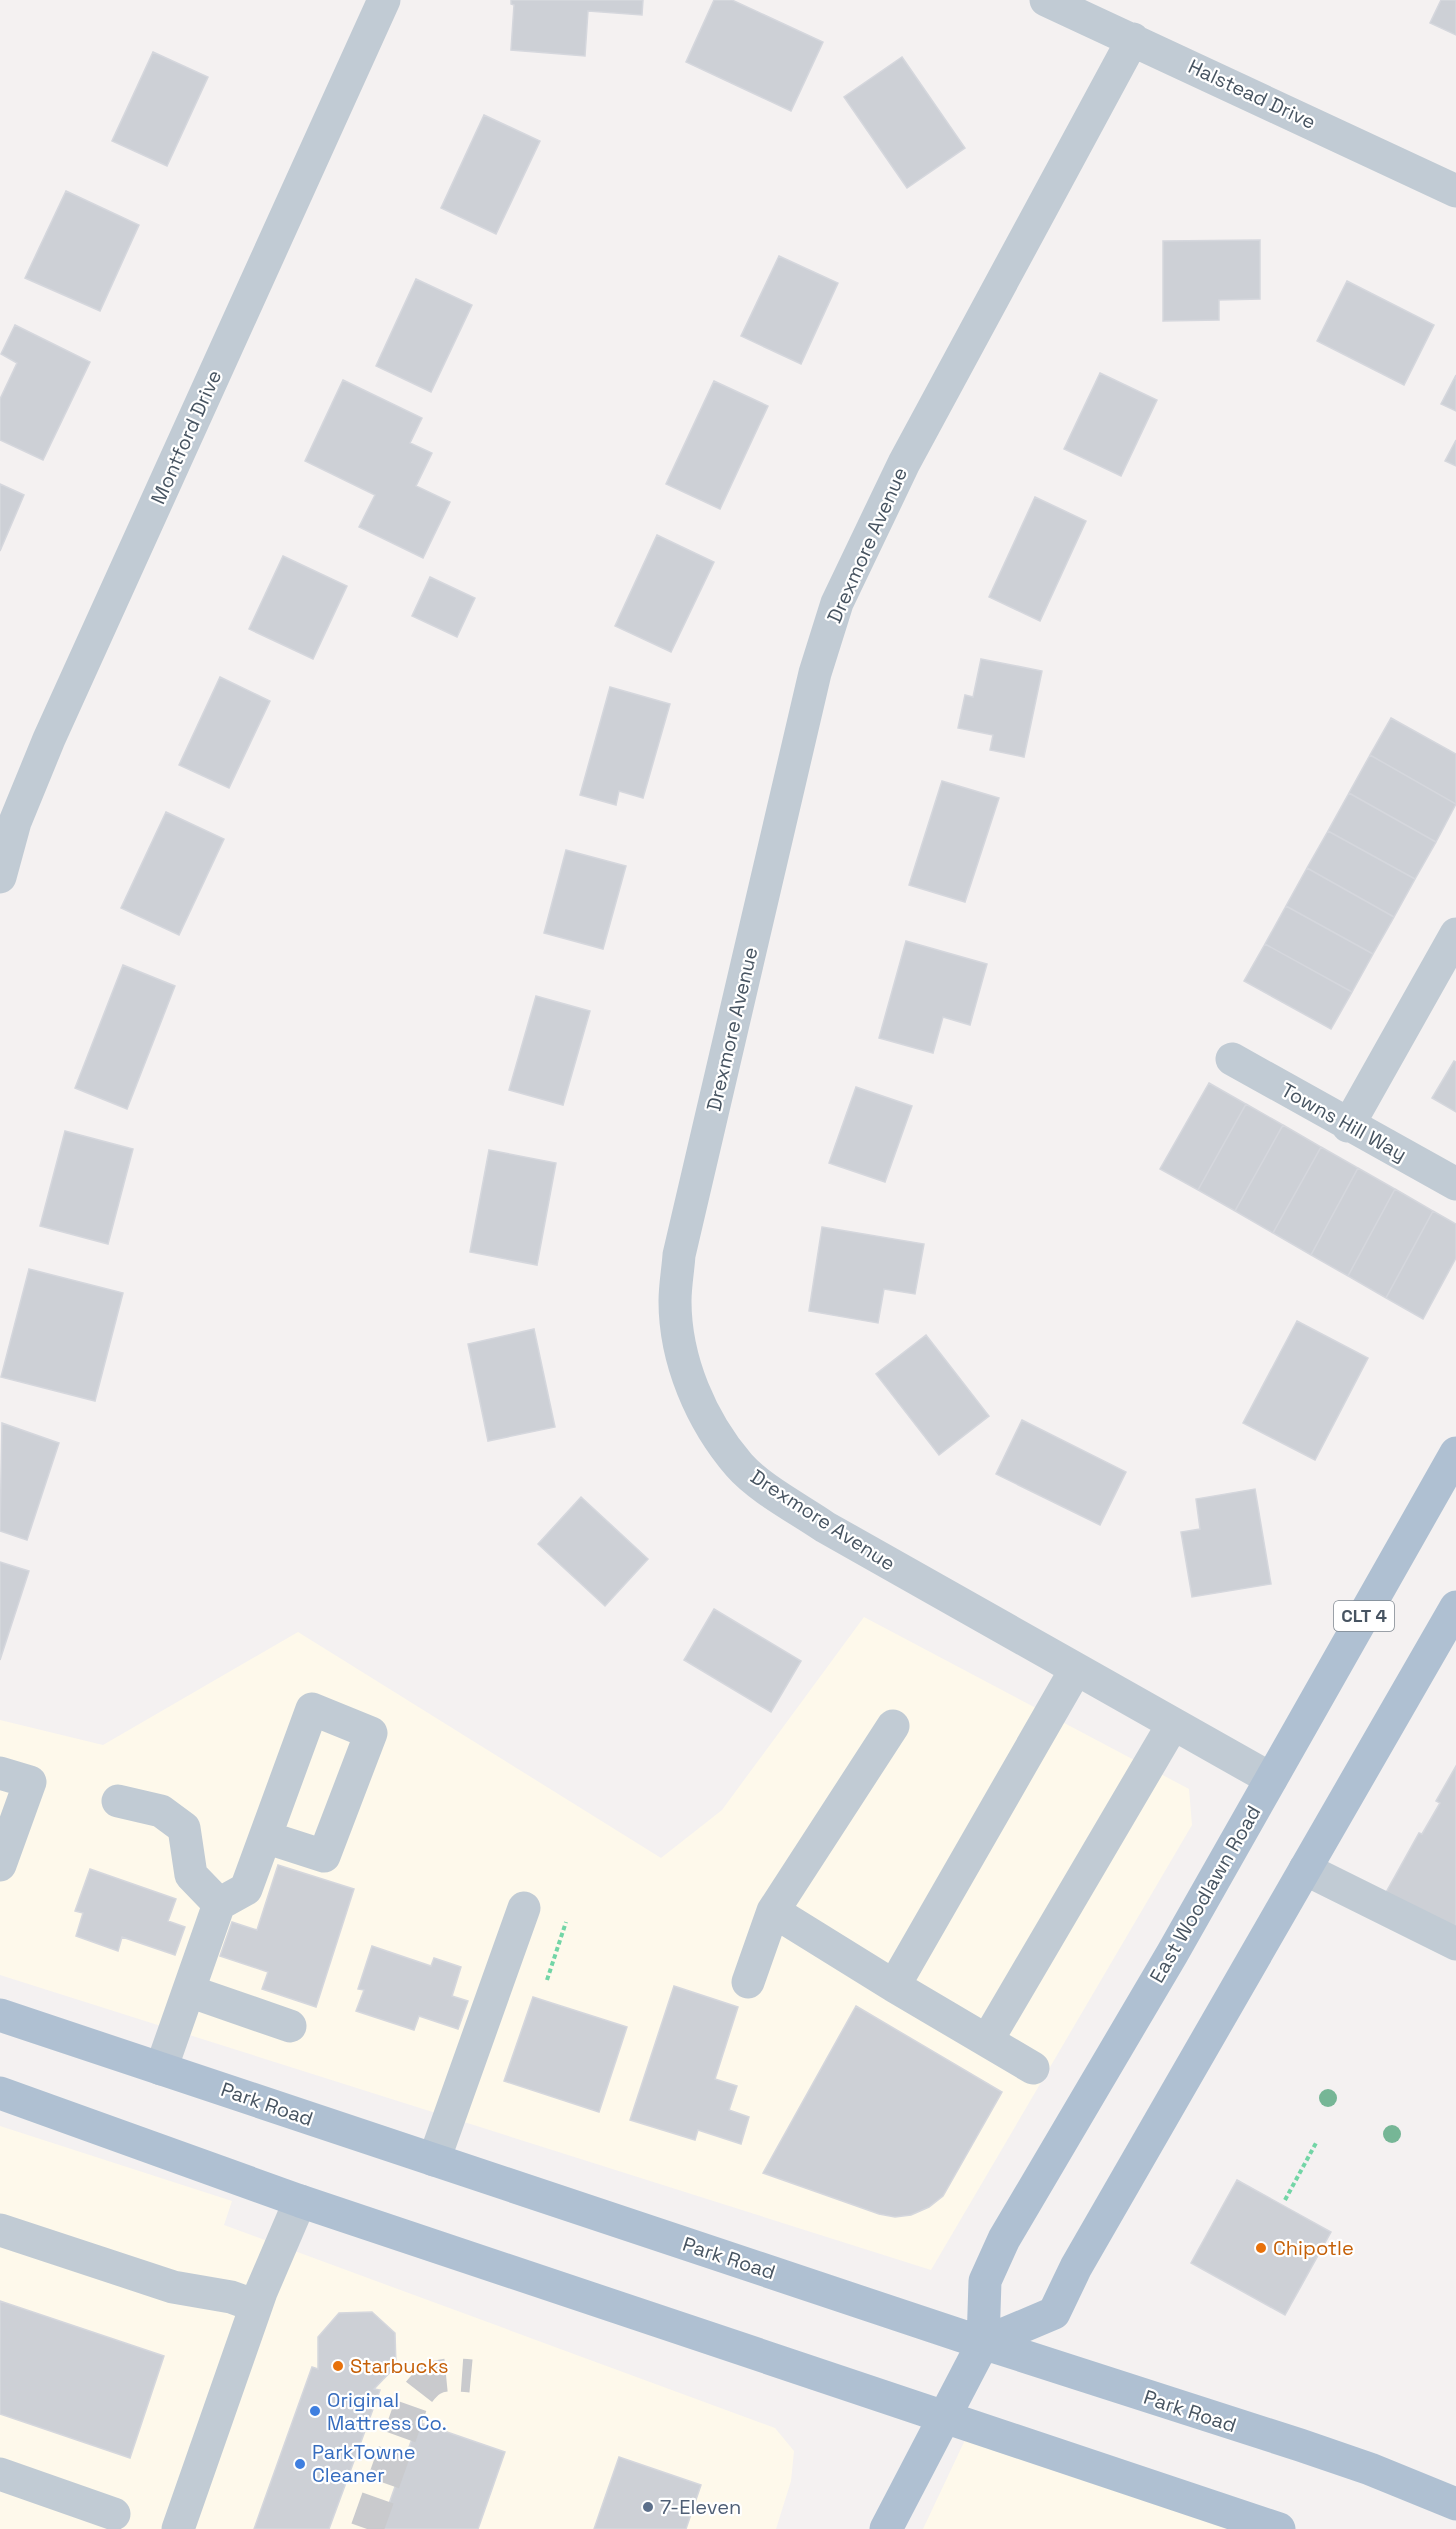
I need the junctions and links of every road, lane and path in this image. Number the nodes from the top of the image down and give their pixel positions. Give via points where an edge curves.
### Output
1 (384, 0) edge
2 (1046, 0) edge
3 (1133, 39) junction
4 (1456, 192) edge
5 (0, 877) edge
6 (1456, 934) edge
7 (1232, 1059) dead end
8 (1348, 1125) junction
9 (1456, 1184) edge
10 (1456, 1453) edge
11 (1456, 1607) edge
12 (1076, 1669) junction
13 (1173, 1724) junction
14 (893, 1726) dead end
15 (0, 1773) edge
16 (1271, 1779) junction
17 (118, 1802) dead end
18 (265, 1837) dead end
19 (0, 1865) edge
20 (1305, 1869) junction
21 (219, 1904) junction
22 (524, 1908) dead end
23 (773, 1911) junction
24 (566, 1923) dead end
25 (1456, 1944) edge
26 (548, 1980) dead end
27 (748, 1982) dead end
28 (894, 1986) junction
29 (189, 1991) junction
30 (0, 2015) edge
31 (290, 2026) dead end
32 (988, 2039) junction
33 (1033, 2068) dead end
34 (161, 2069) junction
35 (0, 2093) edge
36 (1316, 2143) dead end
37 (434, 2160) junction
38 (1285, 2200) dead end
39 (300, 2201) junction
40 (0, 2230) edge
41 (256, 2306) junction
42 (983, 2343) junction
43 (944, 2416) junction
44 (0, 2475) edge
45 (1456, 2504) edge
46 (114, 2514) dead end
47 (178, 2529) edge
48 (886, 2529) edge
49 (1279, 2529) edge

1 - 5 street, Montford Drive via 48,739 15,822
2 - 3 street, Halstead Drive
3 - 4 street, Halstead Drive
3 - 12 street, Drexmore Avenue via 904,463 837,603 815,674 682,1244 675,1301 681,1352 704,1414 740,1466 825,1527
6 - 8 street
7 - 8 street, Towns Hill Way
8 - 9 street, Towns Hill Way
10 - 16 main road, East Woodlawn Road / CLT 4
11 - 20 main road
12 - 13 street, Drexmore Avenue
12 - 28 street
13 - 16 street, Drexmore Avenue
13 - 32 street
14 - 23 street
15 - 19 street via 30,1782
16 - 42 main road, East Woodlawn Road / CLT 4 via 1004,2239 985,2281
17 - 21 street via 161,1811 184,1828 190,1875
18 - 21 street via 246,1889
20 - 25 street
20 - 42 main road via 1076,2266 1054,2313
21 - 29 street
22 - 37 street
23 - 27 street
23 - 28 street
24 - 26 path
28 - 32 street
29 - 31 street
29 - 34 street
30 - 34 main road, Park Road
32 - 33 street
34 - 37 main road, Park Road
35 - 39 main road
36 - 38 path
37 - 42 main road, Park Road
39 - 41 street
39 - 43 main road
40 - 41 street via 173,2287 231,2297
41 - 47 street
42 - 43 main road, East Woodlawn Road
42 - 45 main road, Park Road via 1320,2452
43 - 48 main road, East Woodlawn Road
43 - 49 main road
44 - 46 street

